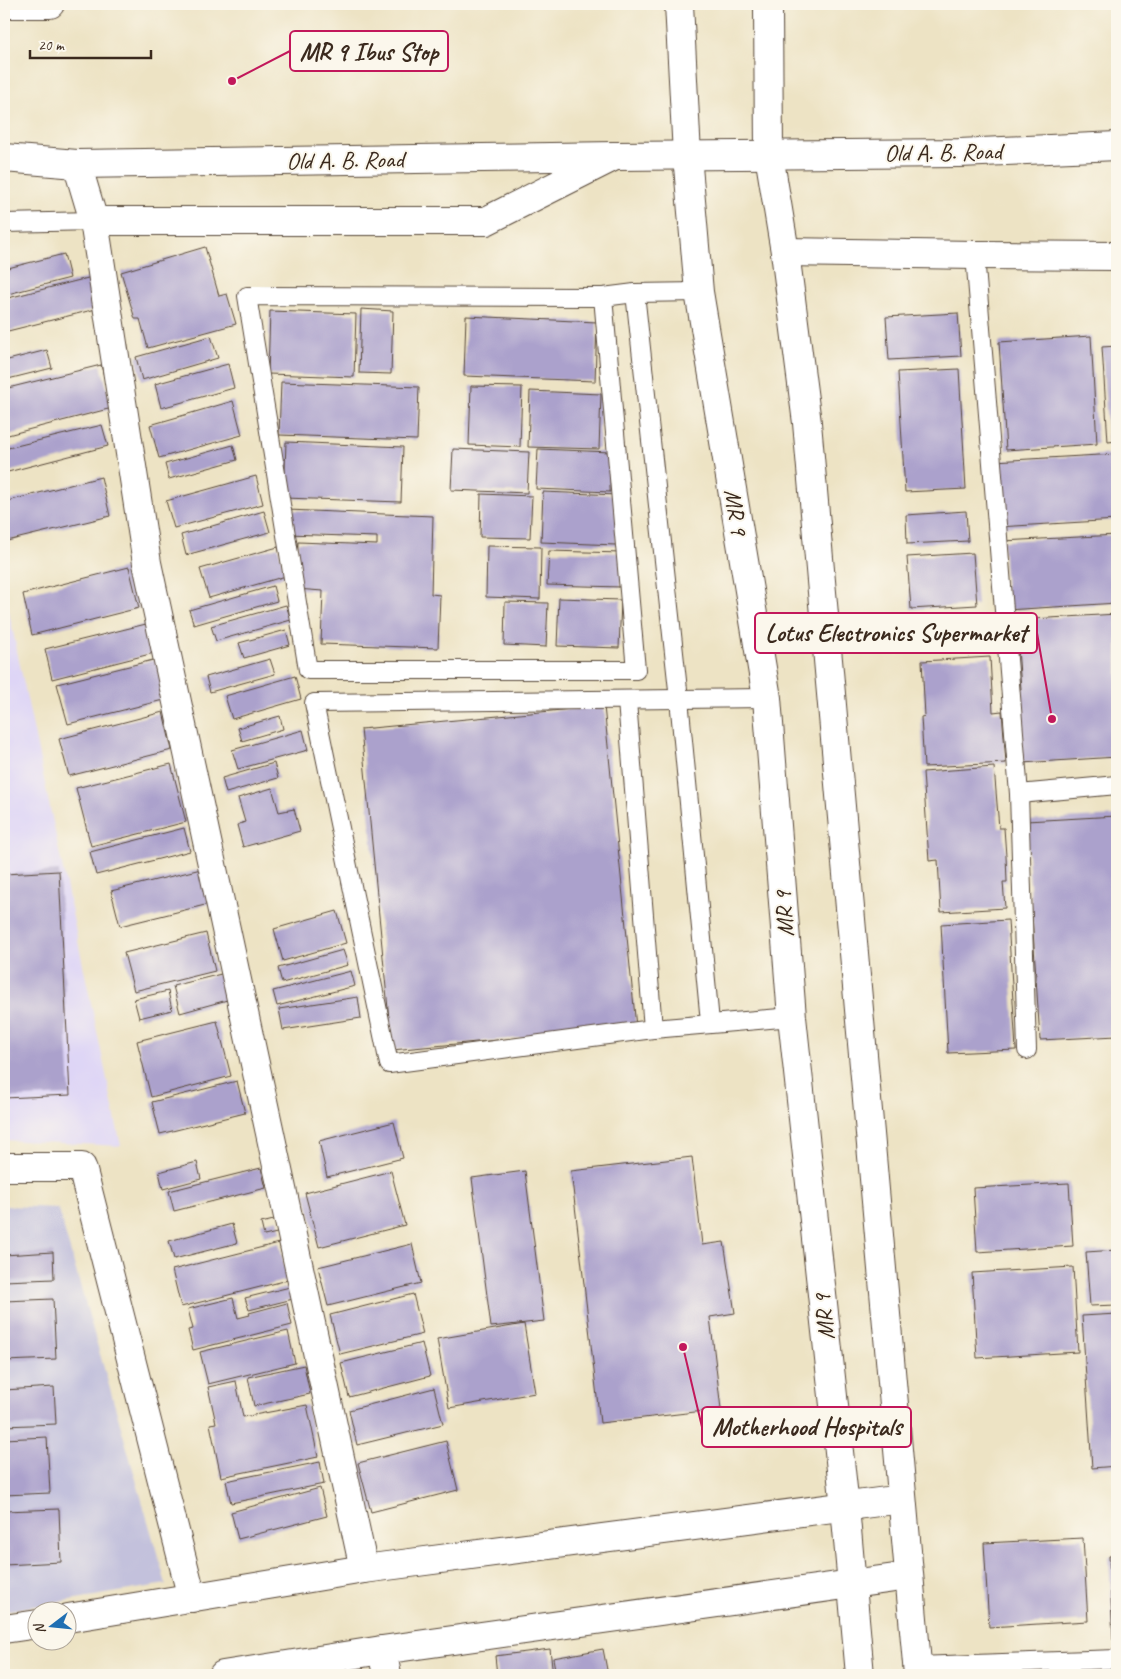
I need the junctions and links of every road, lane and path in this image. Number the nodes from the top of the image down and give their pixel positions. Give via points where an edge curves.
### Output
1 (5, 4) edge
2 (20, 4) edge
3 (50, 4) edge
4 (678, 4) edge
5 (768, 4) edge
6 (1117, 146) edge
7 (687, 155) junction
8 (769, 155) junction
9 (615, 156) junction
10 (4, 158) edge
11 (77, 164) junction
12 (94, 221) junction
13 (4, 223) edge
14 (785, 252) junction
15 (975, 256) junction
16 (1117, 256) edge
17 (700, 292) junction
18 (635, 293) junction
19 (603, 297) junction
20 (767, 698) junction
21 (679, 699) junction
22 (627, 700) junction
23 (1117, 785) edge
24 (1018, 794) junction
25 (792, 1017) junction
26 (710, 1022) junction
27 (653, 1029) junction
28 (1026, 1050) dead end
29 (4, 1167) edge
30 (902, 1499) junction
31 (845, 1508) junction
32 (364, 1569) junction
33 (909, 1576) junction
34 (852, 1583) junction
35 (192, 1598) junction
36 (78, 1616) edge
37 (28, 1625) edge
38 (4, 1629) edge
39 (1117, 1659) edge
40 (385, 1663) edge
41 (918, 1671) edge
42 (223, 1675) edge
43 (860, 1675) edge

1 - 2 street
2 - 3 street
4 - 7 street, MR 9
5 - 8 street
6 - 8 street, Old A. B. Road via 959,153
7 - 8 street, Old A. B. Road
7 - 9 street, Old A. B. Road
7 - 17 street, MR 9
8 - 14 street
9 - 11 street, Old A. B. Road
9 - 12 street via 486,221
10 - 11 street, Old A. B. Road
11 - 12 street
12 - 13 lane
12 - 32 street via 147,563
14 - 15 street
14 - 30 street via 808,433
15 - 16 street
15 - 24 lane
17 - 18 lane
17 - 20 street, MR 9
18 - 19 lane
18 - 21 lane
19 - 19 lane via 247,296 308,670 636,670
20 - 21 lane
20 - 25 street, MR 9
21 - 22 lane
21 - 26 lane
22 - 27 lane
22 - 27 lane via 314,703 389,1064
23 - 24 lane
24 - 28 lane
25 - 26 lane
25 - 31 street, MR 9
26 - 27 lane
29 - 35 street via 82,1167
30 - 31 street
30 - 33 street
31 - 32 street
31 - 34 street, MR 9
32 - 35 street
33 - 34 street
33 - 41 street
34 - 40 street
34 - 43 street, MR 9
35 - 36 street
37 - 38 street
39 - 41 lane
40 - 42 street

